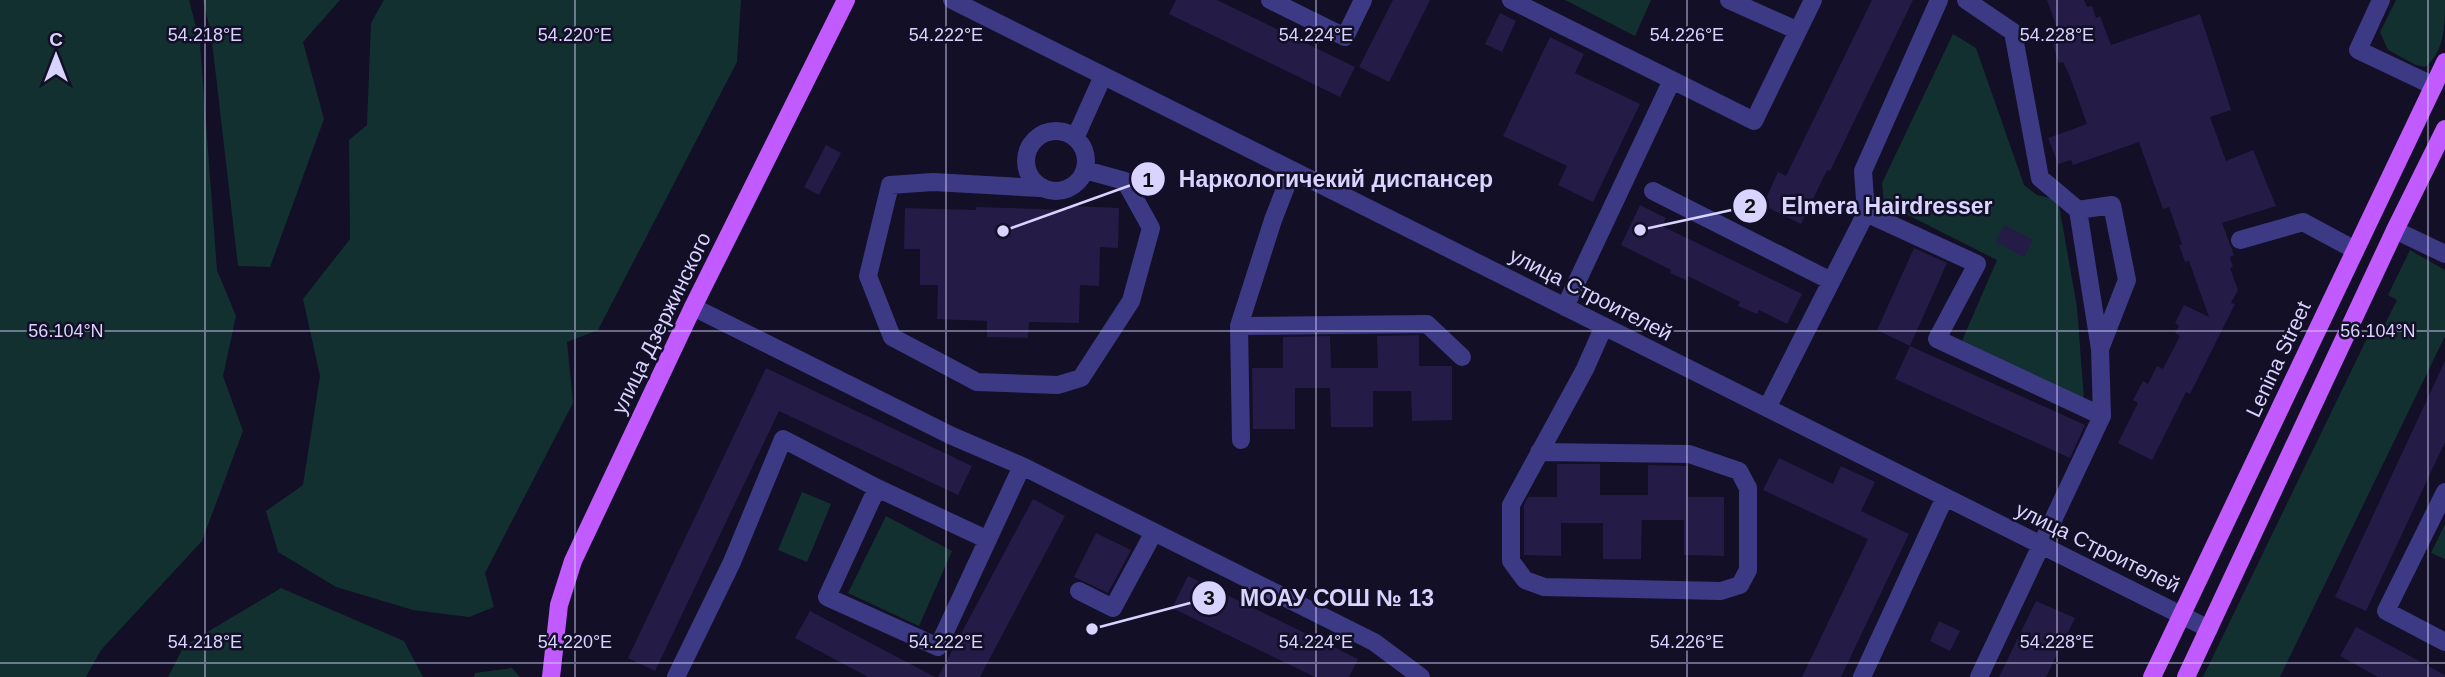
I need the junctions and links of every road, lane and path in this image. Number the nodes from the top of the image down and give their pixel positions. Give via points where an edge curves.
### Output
1 (846, 0) edge
2 (952, 0) edge
3 (1270, 0) edge
4 (1363, 0) edge
5 (1511, 0) edge
6 (1729, 0) edge
7 (1813, 0) edge
8 (1939, 0) edge
9 (1966, 0) edge
10 (2381, 0) edge
11 (1796, 30) junction
12 (2445, 62) edge
13 (1103, 76) junction
14 (1672, 80) junction
15 (2439, 89) edge
16 (2445, 129) edge
17 (1076, 136) junction
18 (1085, 170) junction
19 (1293, 171) junction
20 (1040, 188) junction
21 (1653, 191) dead end
22 (2078, 210) junction
23 (1866, 213) junction
24 (2395, 230) junction
25 (2240, 240) dead end
26 (2355, 250) junction
27 (2445, 254) edge
28 (1831, 281) junction
29 (693, 307) junction
30 (1565, 307) junction
31 (1239, 326) junction
32 (1604, 326) junction
33 (2099, 349) junction
34 (1462, 356) dead end
35 (1767, 408) junction
36 (2102, 416) junction
37 (1241, 440) dead end
38 (1539, 452) junction
39 (1022, 466) junction
40 (877, 488) junction
41 (2445, 492) edge
42 (1945, 497) junction
43 (1154, 532) junction
44 (988, 540) junction
45 (2042, 545) junction
46 (1079, 591) dead end
47 (2182, 615) junction
48 (2209, 629) junction
49 (2445, 642) edge
50 (556, 675) edge
51 (676, 677) edge
52 (1422, 677) edge
53 (1862, 677) edge
54 (1979, 677) edge
55 (2152, 677) edge
56 (2186, 677) edge

1 - 29 main road, улица Дзержинского
2 - 13 street, улица Строителей
3 - 4 street via 1345,37
5 - 14 street
6 - 11 street
7 - 11 street
8 - 23 street via 1863,171
9 - 22 street via 2013,32 2039,177
10 - 15 street via 2358,50
11 - 14 street via 1754,121
12 - 15 main road, Lenina Street
13 - 17 street
13 - 19 street, улица Строителей
14 - 30 street
15 - 26 main road, Lenina Street
16 - 24 main road
17 - 18 street via 1086,152
17 - 20 street via 1056,130 1037,135 1025,152 1026,173
18 - 20 street via 1075,186 1058,192
18 - 20 street via 1125,181 1151,228 1131,301 1082,379 1058,385 977,382 892,337 868,276 890,186 933,182
19 - 30 street, улица Строителей
19 - 31 street
21 - 28 street
22 - 33 street
22 - 33 street via 2112,205 2127,280
23 - 28 street
23 - 36 street via 1977,264 1937,339
24 - 27 street
24 - 48 main road
25 - 26 street via 2303,222
26 - 47 main road, Lenina Street
28 - 35 street
29 - 39 street
29 - 50 main road, улица Дзержинского via 573,561 559,605
30 - 32 street, улица Строителей
31 - 34 street via 1427,324
31 - 37 street
32 - 35 street, улица Строителей
32 - 38 street
33 - 36 street
35 - 42 street, улица Строителей
36 - 45 street
38 - 38 street via 1689,454 1739,471 1748,488 1748,570 1740,585 1721,591 1544,587 1525,580 1511,561 1511,505
39 - 43 street
39 - 44 street
40 - 44 street
40 - 44 street via 827,597 938,647
40 - 51 street via 783,439 732,562
41 - 49 street via 2386,611
42 - 45 street, улица Строителей
42 - 53 street
43 - 46 street via 1113,608
43 - 52 street via 1374,642
45 - 47 street, улица Строителей
45 - 54 street
47 - 48 street, улица Строителей
47 - 55 main road, Lenina Street
48 - 56 main road

